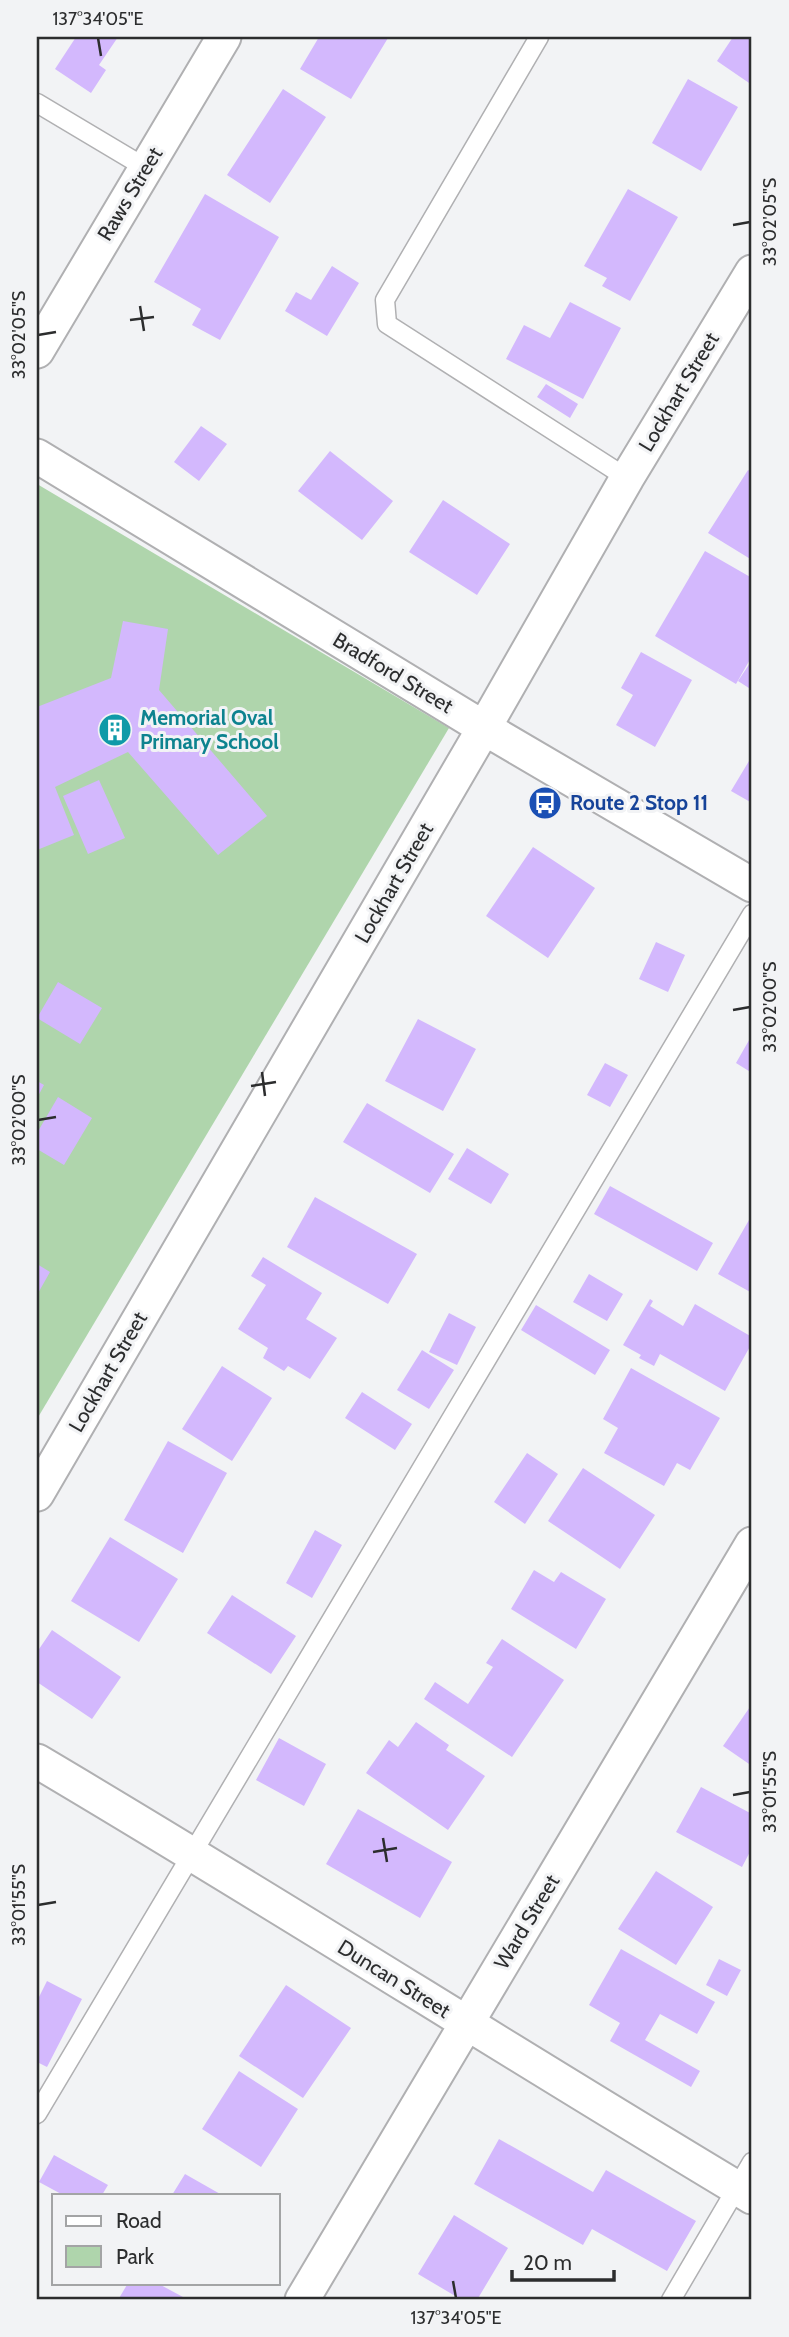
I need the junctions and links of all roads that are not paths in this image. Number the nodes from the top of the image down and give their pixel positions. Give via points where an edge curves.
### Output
1 (224, 37) edge
2 (539, 37) edge
3 (37, 103) edge
4 (146, 168) junction
5 (752, 272) edge
6 (37, 351) edge
7 (37, 456) edge
8 (627, 478) junction
9 (484, 728) junction
10 (752, 885) edge
11 (752, 914) edge
12 (37, 1494) edge
13 (752, 1544) edge
14 (37, 1761) edge
15 (192, 1853) junction
16 (466, 2024) junction
17 (37, 2114) edge
18 (747, 2182) edge
19 (302, 2300) edge
20 (671, 2300) edge

1 - 4 street, Raws Street
2 - 8 lane via 385,300 387,324
3 - 4 lane
4 - 6 street, Raws Street
5 - 8 street, Lockhart Street
7 - 9 street, Bradford Street
8 - 9 street, Lockhart Street
9 - 10 street, Bradford Street
9 - 12 street, Lockhart Street
11 - 15 lane
13 - 16 street, Ward Street
14 - 15 street, Duncan Street
15 - 16 street, Duncan Street
15 - 17 lane
16 - 18 street, Duncan Street
16 - 19 street, Ward Street
18 - 20 lane

